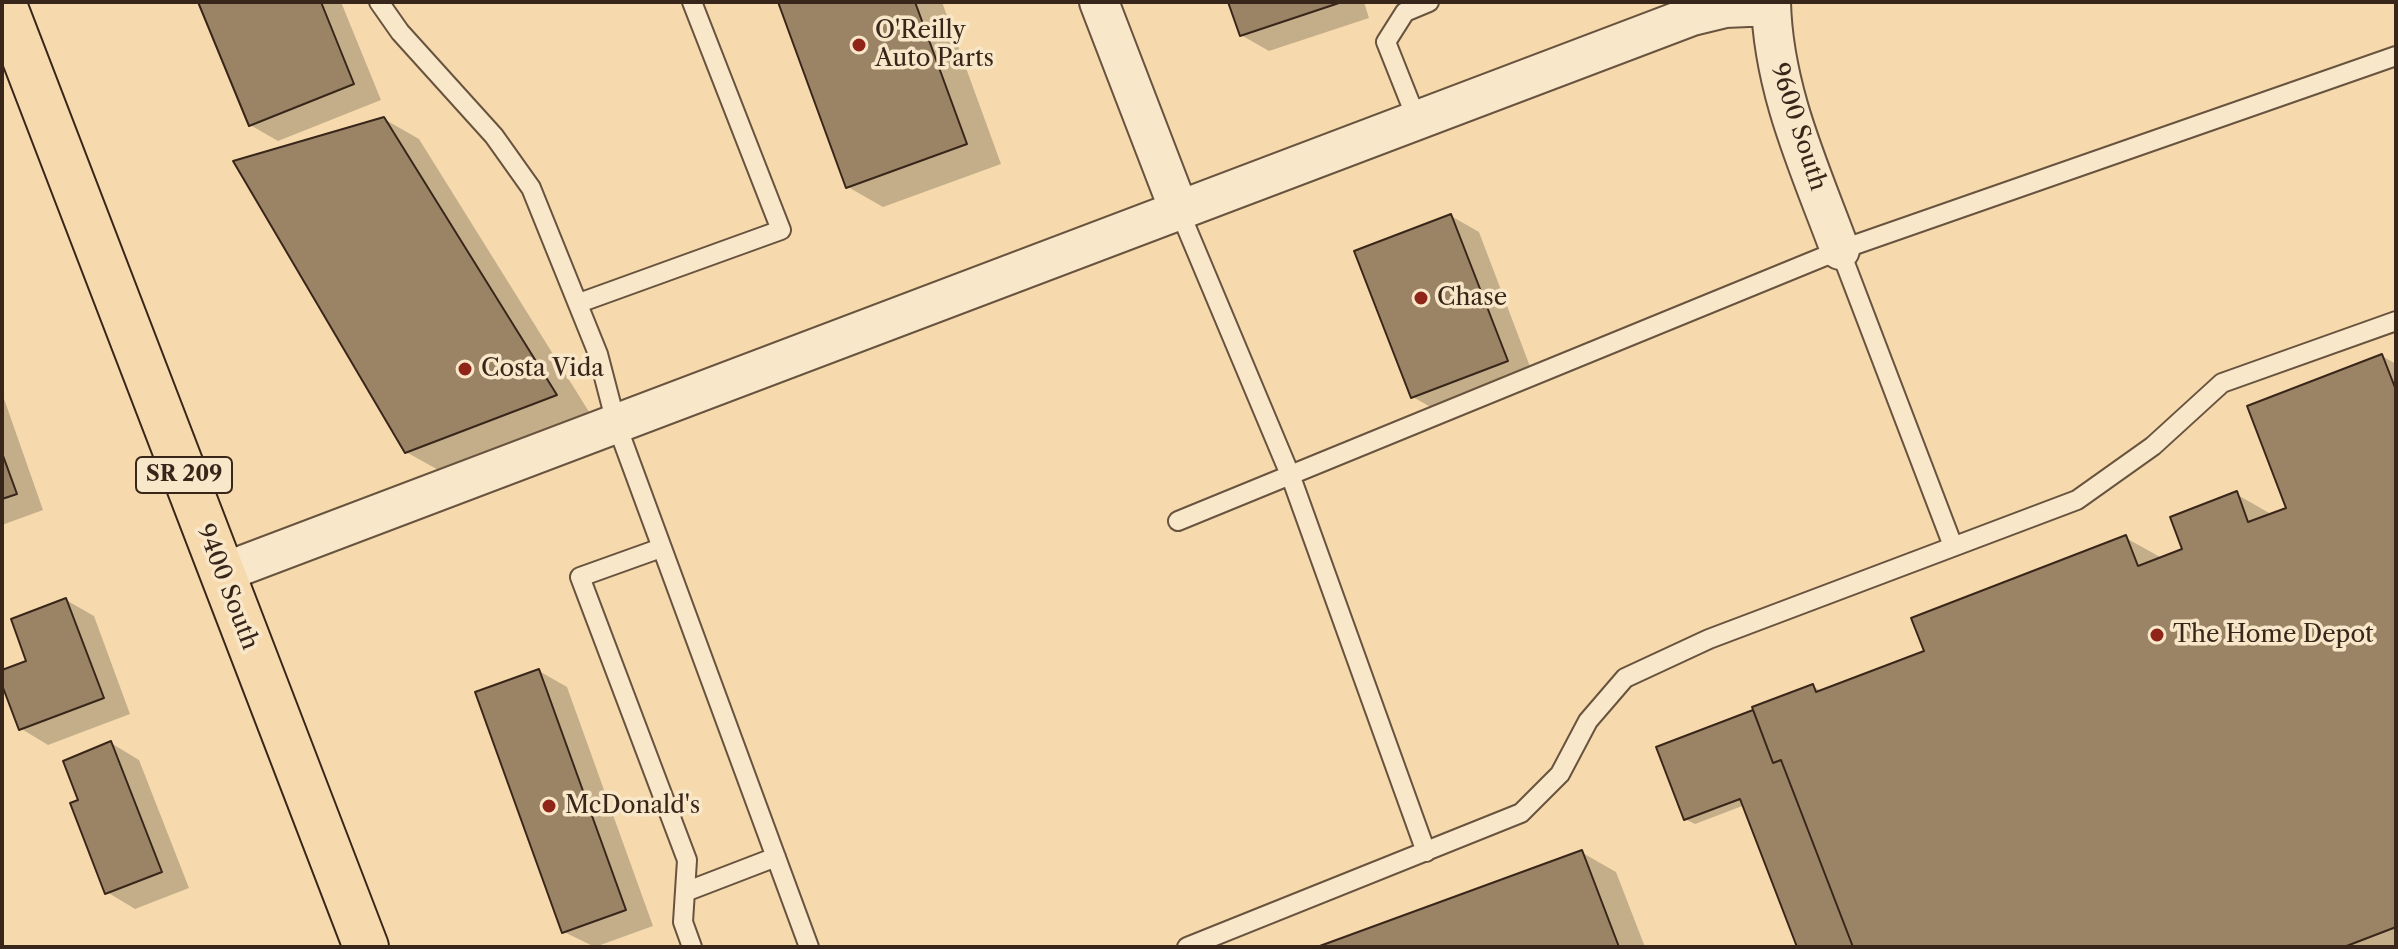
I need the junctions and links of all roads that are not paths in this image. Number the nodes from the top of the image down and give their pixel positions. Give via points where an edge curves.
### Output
1 (3, 2) edge
2 (379, 2) edge
3 (692, 2) edge
4 (1099, 2) edge
5 (1429, 2) edge
6 (1771, 4) edge
7 (2396, 56) edge
8 (1417, 120) junction
9 (1179, 210) junction
10 (1840, 250) junction
11 (579, 303) junction
12 (2396, 321) edge
13 (616, 423) junction
14 (1291, 477) junction
15 (1178, 521) dead end
16 (1953, 546) junction
17 (661, 548) junction
18 (222, 573) junction
19 (1426, 852) junction
20 (776, 857) junction
21 (685, 892) junction
22 (366, 947) edge
23 (692, 947) edge
24 (809, 947) edge
25 (1187, 947) edge

1 - 18 main road, 9400 South / SR 209
2 - 11 lane via 494,136 531,188
3 - 11 lane via 781,230
4 - 9 street
5 - 8 lane via 1405,12 1386,42
6 - 8 street via 1700,13
6 - 10 street, 9600 South via 1785,103
7 - 10 lane
8 - 9 street
9 - 13 street
9 - 14 lane
10 - 14 lane
10 - 16 lane
11 - 13 lane
12 - 16 lane via 2222,383 2153,446 2077,500
13 - 17 lane
13 - 18 street
14 - 15 lane
14 - 19 lane
16 - 19 lane via 1709,639 1625,678 1588,721 1560,774 1521,813
17 - 20 lane
17 - 21 lane via 580,577 687,860
18 - 22 main road, 9400 South / SR 209
19 - 25 lane
20 - 21 lane
20 - 24 lane
21 - 23 lane via 683,922

